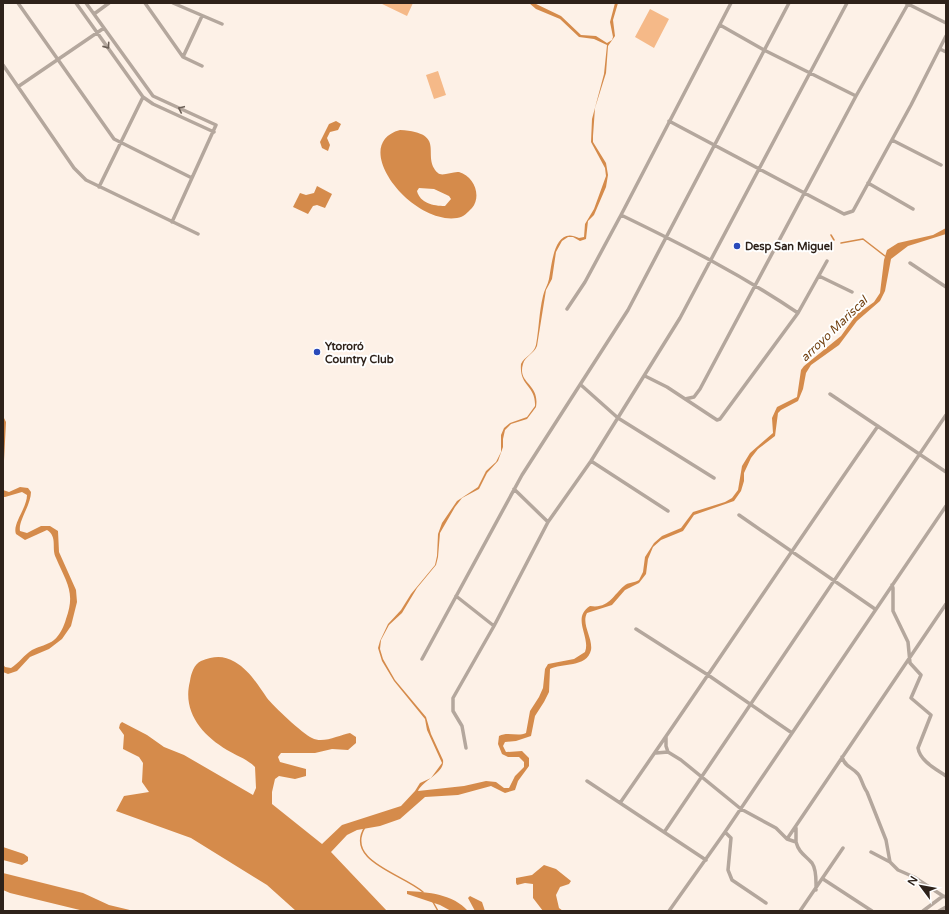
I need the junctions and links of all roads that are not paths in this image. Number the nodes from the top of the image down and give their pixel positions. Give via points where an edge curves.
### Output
1 (18, 3) edge
2 (76, 3) edge
3 (86, 3) edge
4 (109, 3) edge
5 (145, 3) edge
6 (173, 3) edge
7 (731, 3) edge
8 (789, 3) edge
9 (847, 3) edge
10 (907, 3) edge
11 (94, 14) junction
12 (202, 16) junction
13 (946, 23) edge
14 (222, 24) dead end
15 (720, 25) junction
16 (104, 28) junction
17 (97, 32) junction
18 (946, 36) edge
19 (940, 49) junction
20 (764, 50) junction
21 (946, 52) edge
22 (183, 57) junction
23 (58, 59) junction
24 (3, 65) edge
25 (202, 66) dead end
26 (811, 73) junction
27 (19, 86) junction
28 (856, 96) junction
29 (143, 97) junction
30 (669, 121) junction
31 (214, 132) junction
32 (892, 140) junction
33 (121, 144) junction
34 (715, 144) junction
35 (941, 165) dead end
36 (760, 168) junction
37 (192, 178) junction
38 (868, 182) junction
39 (99, 187) junction
40 (804, 192) junction
41 (913, 209) dead end
42 (621, 215) junction
43 (172, 222) junction
44 (198, 234) dead end
45 (666, 236) junction
46 (712, 260) junction
47 (827, 261) dead end
48 (910, 263) dead end
49 (820, 276) junction
50 (756, 285) junction
51 (946, 287) edge
52 (852, 292) dead end
53 (567, 309) dead end
54 (798, 313) junction
55 (645, 376) junction
56 (580, 385) junction
57 (830, 394) dead end
58 (685, 399) junction
59 (946, 415) edge
60 (618, 418) junction
61 (878, 426) junction
62 (926, 445) junction
63 (914, 450) junction
64 (920, 455) junction
65 (591, 462) junction
66 (946, 472) edge
67 (714, 478) dead end
68 (514, 489) junction
69 (946, 506) edge
70 (668, 511) dead end
71 (739, 515) dead end
72 (548, 522) junction
73 (792, 551) junction
74 (834, 581) junction
75 (892, 585) junction
76 (456, 596) junction
77 (946, 604) edge
78 (875, 609) junction
79 (494, 626) junction
80 (636, 629) dead end
81 (422, 659) dead end
82 (909, 660) junction
83 (708, 675) junction
84 (751, 704) junction
85 (792, 733) junction
86 (666, 737) junction
87 (466, 748) dead end
88 (668, 752) junction
89 (656, 753) junction
90 (842, 757) junction
91 (702, 776) junction
92 (946, 776) edge
93 (587, 781) dead end
94 (620, 803) junction
95 (741, 809) junction
96 (796, 826) junction
97 (665, 831) junction
98 (726, 832) junction
99 (787, 839) junction
100 (796, 842) junction
101 (843, 848) dead end
102 (871, 852) dead end
103 (706, 860) junction
104 (890, 862) junction
105 (824, 879) junction
106 (816, 890) junction
107 (945, 896) edge
108 (808, 900) junction
109 (766, 903) dead end
110 (946, 907) edge
111 (669, 911) edge
112 (800, 911) edge
113 (805, 911) edge
114 (872, 911) edge
115 (923, 911) edge
116 (940, 911) edge

1 - 23 street
2 - 17 street
3 - 11 street
4 - 11 street
5 - 22 street
6 - 12 street
7 - 15 street
8 - 20 street
9 - 26 street
10 - 13 street
10 - 28 street
11 - 16 street
12 - 14 street
12 - 22 street
15 - 20 street
15 - 30 street
16 - 17 street
31 -> 16 street via 216,126 153,96
17 - 23 street
17 -> 29 street
18 - 19 street
19 - 21 street
19 - 32 street
20 - 26 street
20 - 34 street
22 - 25 street
23 - 27 street
23 - 33 street via 108,131
24 - 27 street
26 - 28 street
26 - 36 street
27 - 39 street via 74,168 86,180
28 - 40 street
29 - 31 street
29 - 33 street
30 - 34 street
30 - 42 street
31 - 37 street
32 - 35 street
32 - 38 street
33 - 37 street
33 - 39 street
34 - 36 street
34 - 45 street
36 - 40 street
36 - 46 street
37 - 43 street
38 - 40 street via 853,211 844,214
38 - 41 street
39 - 43 street
40 - 50 street
42 - 45 street
42 - 53 street via 585,282
43 - 44 street
45 - 46 street
45 - 56 street via 628,310
46 - 50 street
46 - 55 street
47 - 49 street
48 - 51 street
49 - 52 street
49 - 54 street
50 - 54 street
50 - 58 street via 696,395
54 - 58 street via 720,419 717,420
55 - 58 street
55 - 60 street
56 - 60 street
56 - 68 street
57 - 61 street
59 - 62 street
60 - 65 street
60 - 67 street
61 - 63 street
61 - 73 street
62 - 63 street
62 - 64 street
63 - 64 street
64 - 66 street
64 - 74 street
65 - 70 street
65 - 72 street
68 - 72 street
68 - 76 street
69 - 75 street
71 - 73 street
72 - 79 street
73 - 74 street
73 - 83 street
74 - 78 street
74 - 84 street
75 - 78 street
75 - 82 street via 893,611 908,642
76 - 79 street
76 - 81 street
77 - 82 street
78 - 85 street
79 - 87 street via 452,702 454,713 462,726
80 - 83 street
82 - 90 street
82 - 92 street via 912,667 921,675 911,698 931,715 918,748 919,753 928,764
83 - 84 street
83 - 86 street
84 - 85 street
84 - 91 street
85 - 95 street
86 - 88 street
86 - 89 street
88 - 89 street
88 - 91 street
89 - 94 street
90 - 96 street
90 - 104 street via 845,764 860,776 886,840
91 - 95 street
91 - 97 street
93 - 94 street
94 - 97 street
95 - 98 street
95 - 99 street via 776,828
96 - 99 street
96 - 100 street
97 - 103 street
98 - 103 street
98 - 109 street via 731,838 728,870 732,880
99 - 100 street
100 - 106 street via 799,852 814,868
101 - 105 street
102 - 104 street
103 - 111 street
104 - 107 street via 898,870
105 - 106 street
105 - 114 street
106 - 108 street
107 - 115 street
108 - 112 street
108 - 113 street
110 - 116 street

